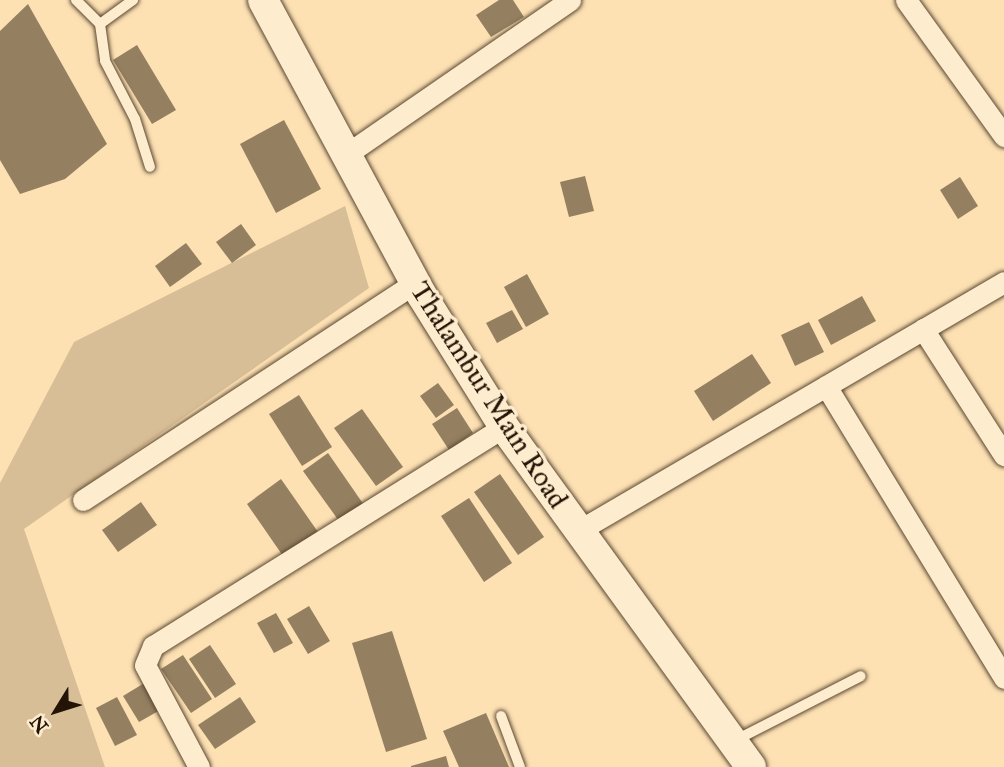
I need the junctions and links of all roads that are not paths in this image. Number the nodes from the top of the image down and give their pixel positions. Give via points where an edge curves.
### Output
1 (76, 0) edge
2 (133, 0) edge
3 (263, 0) edge
4 (570, 0) edge
5 (906, 0) edge
6 (100, 24) junction
7 (1004, 136) edge
8 (347, 154) junction
9 (150, 167) dead end
10 (1004, 282) edge
11 (415, 283) junction
12 (923, 329) junction
13 (826, 386) junction
14 (503, 427) junction
15 (1004, 456) edge
16 (83, 500) dead end
17 (578, 531) junction
18 (861, 676) dead end
19 (1004, 678) edge
20 (501, 716) dead end
21 (733, 742) junction
22 (199, 767) edge
23 (520, 767) edge
24 (751, 767) edge

1 - 6 lane
2 - 6 lane
3 - 8 street, Thalambur Main Road
4 - 8 street
5 - 7 street
6 - 9 lane via 105,61 135,119
8 - 11 street, Thalambur Main Road
10 - 12 street
11 - 14 street, Thalambur Main Road
11 - 16 street
12 - 13 street
12 - 15 street
13 - 17 street
13 - 19 street
14 - 17 street, Thalambur Main Road
14 - 22 street via 153,646 145,665
17 - 21 street, Thalambur Main Road
18 - 21 lane
20 - 23 lane
21 - 24 street, Thalambur Main Road

